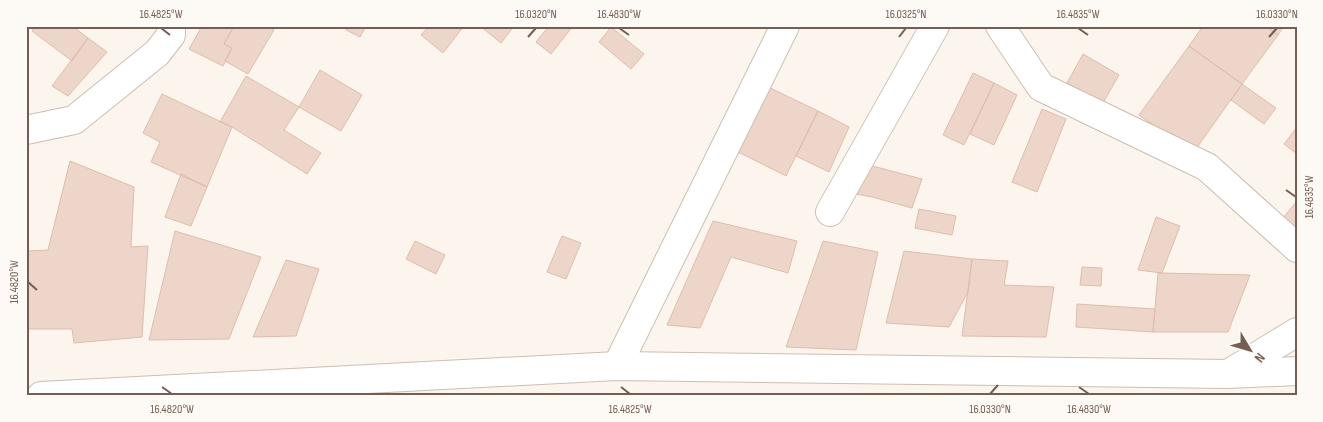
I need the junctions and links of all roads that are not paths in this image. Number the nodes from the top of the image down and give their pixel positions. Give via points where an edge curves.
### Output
1 (171, 26) edge
2 (785, 26) edge
3 (934, 26) edge
4 (1000, 26) edge
5 (26, 130) edge
6 (830, 212) dead end
7 (1297, 248) edge
8 (1297, 332) edge
9 (617, 366) junction
10 (1297, 371) edge
11 (1228, 374) junction
12 (41, 396) edge

1 - 5 street via 172,34 157,53 74,120
2 - 9 street
3 - 6 street
4 - 7 street via 1040,87 1207,167
8 - 11 street
9 - 11 street
9 - 12 street
10 - 11 street

